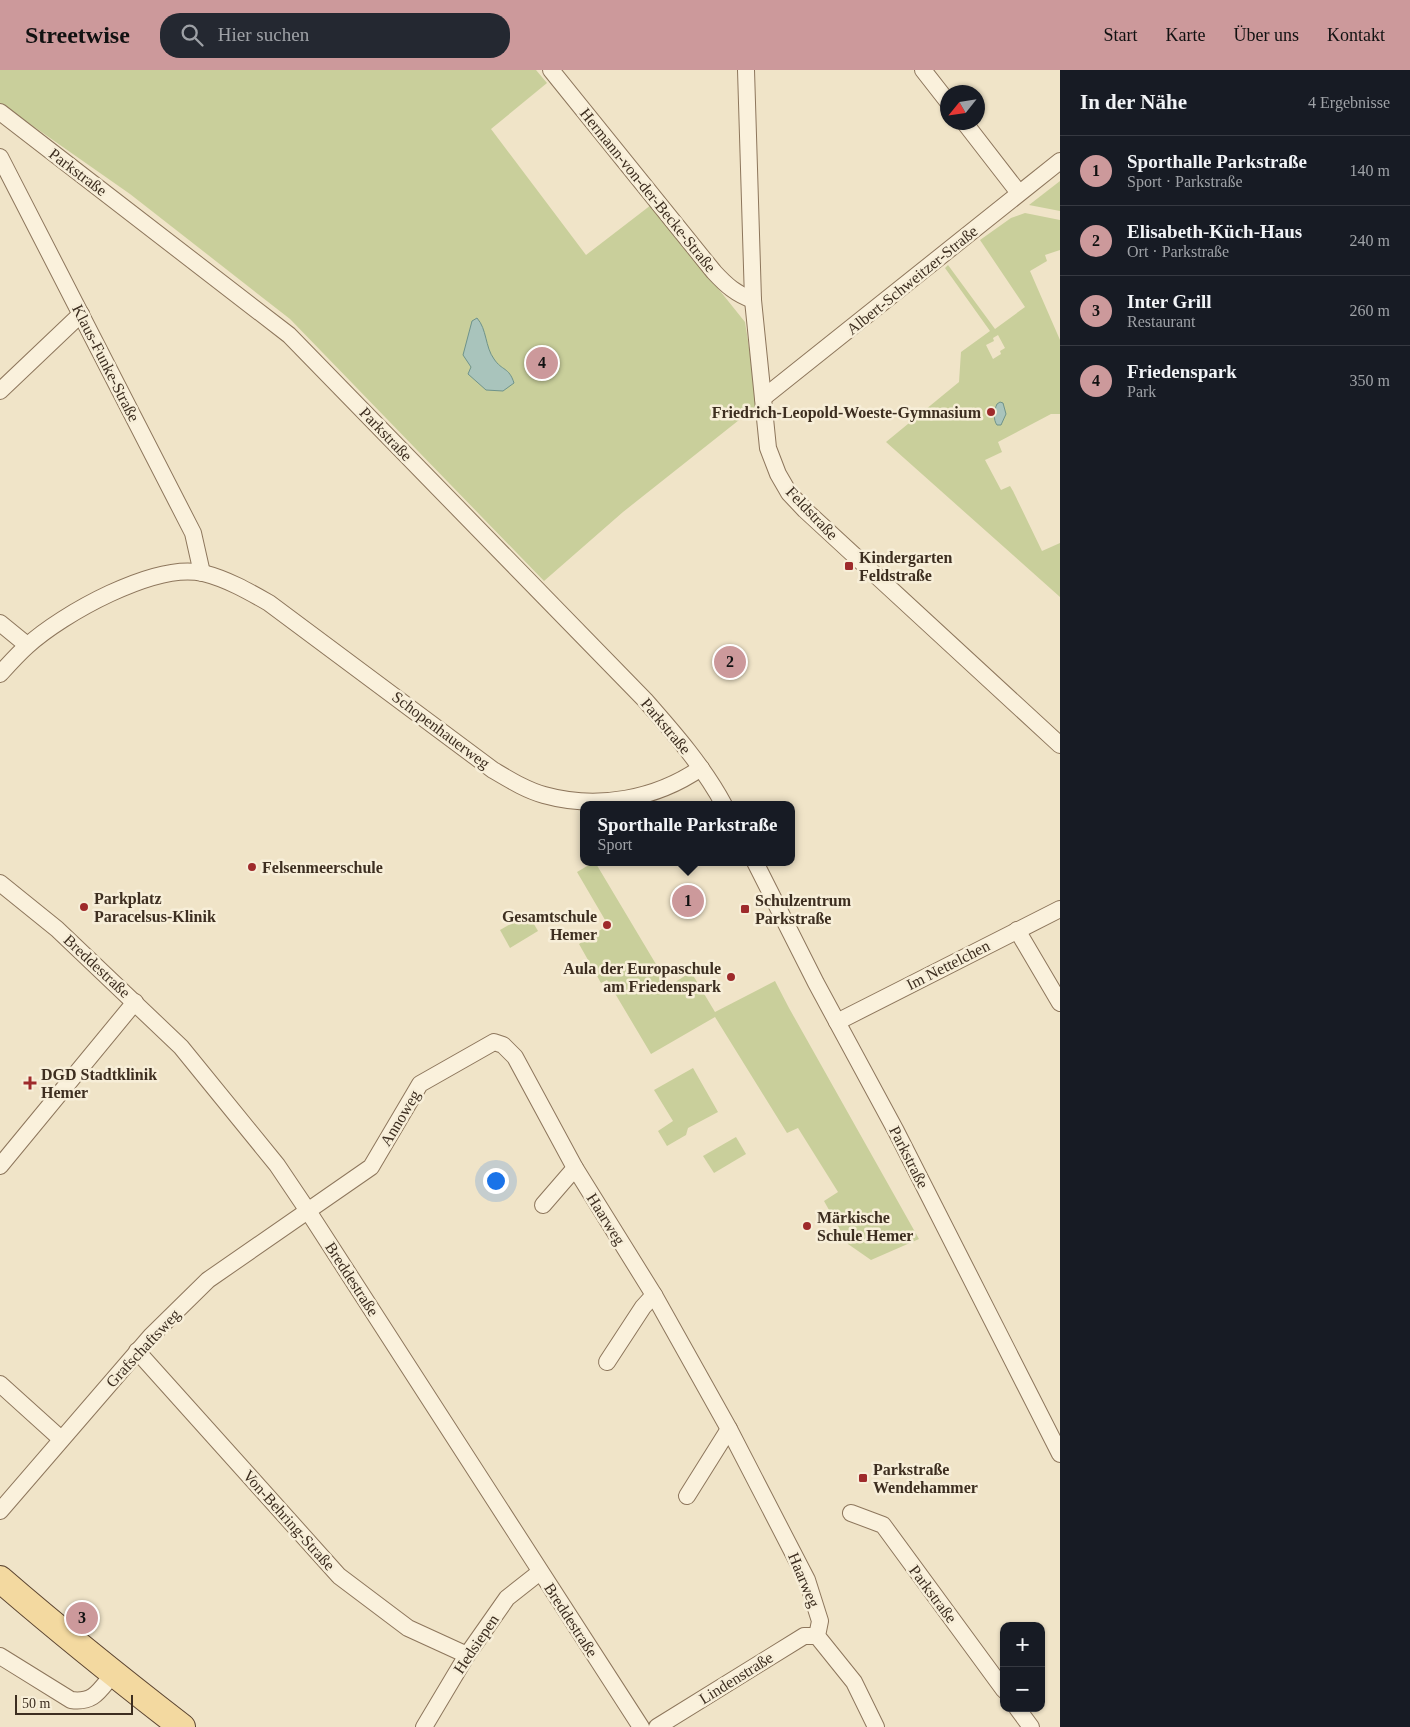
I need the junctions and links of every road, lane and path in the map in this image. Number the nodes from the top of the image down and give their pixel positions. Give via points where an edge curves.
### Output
1 (551, 70) edge
2 (746, 70) edge
3 (923, 70) edge
4 (940, 92) edge
5 (0, 112) edge
6 (970, 130) edge
7 (0, 157) edge
8 (1060, 161) edge
9 (1019, 193) junction
10 (753, 300) junction
11 (81, 314) junction
12 (0, 391) edge
13 (763, 398) junction
14 (202, 573) junction
15 (0, 623) edge
16 (27, 645) junction
17 (0, 674) edge
18 (1060, 746) edge
19 (702, 768) junction
20 (582, 801) edge
21 (610, 801) edge
22 (722, 801) edge
23 (757, 866) edge
24 (0, 883) edge
25 (1060, 908) edge
26 (1017, 930) junction
27 (135, 1002) junction
28 (1060, 1003) edge
29 (836, 1022) junction
30 (503, 1045) joint
31 (0, 1166) edge
32 (574, 1168) junction
33 (543, 1205) dead end
34 (308, 1211) junction
35 (654, 1295) junction
36 (137, 1351) junction
37 (607, 1362) dead end
38 (0, 1384) edge
39 (728, 1429) junction
40 (61, 1439) junction
41 (1060, 1454) edge
42 (687, 1496) dead end
43 (0, 1511) edge
44 (851, 1513) dead end
45 (540, 1572) junction
46 (0, 1579) edge
47 (817, 1636) junction
48 (467, 1655) junction
49 (0, 1656) edge
50 (113, 1674) junction
51 (1000, 1685) edge
52 (1020, 1712) edge
53 (182, 1727) edge
54 (424, 1727) edge
55 (641, 1727) edge
56 (656, 1727) edge
57 (876, 1727) edge
58 (1031, 1727) edge

1 - 10 street, Hermann-von-der-Becke-Straße via 721,279 740,295
2 - 10 street, Feldstraße
3 - 4 street
5 - 19 street, Parkstraße via 289,335 616,669
6 - 9 street
7 - 11 street, Klaus-Funke-Straße
8 - 9 street, Albert-Schweitzer-Straße
9 - 13 street, Albert-Schweitzer-Straße
10 - 13 street, Feldstraße
11 - 12 street
11 - 14 street, Klaus-Funke-Straße via 193,533
13 - 18 street, Feldstraße via 768,448 789,493
14 - 16 street, Schopenhauerweg via 174,573 112,592 59,622
14 - 20 street, Schopenhauerweg via 238,586 269,603 493,770 543,795
15 - 16 street
16 - 17 street, Schopenhauerweg
19 - 21 street, Schopenhauerweg via 688,778 637,797
19 - 22 street, Parkstraße
23 - 29 street, Parkstraße
24 - 27 street, Breddestraße via 57,929
25 - 26 street, Im Nettelchen
26 - 28 street
26 - 29 street, Im Nettelchen
27 - 31 street
27 - 34 street, Breddestraße via 181,1047 277,1165
29 - 41 street, Parkstraße via 896,1131
30 - 32 street, Haarweg via 516,1057
30 - 34 street, Annoweg via 494,1042 420,1084 371,1167
32 - 33 street
32 - 35 street, Haarweg
34 - 36 street, Grafschaftsweg via 208,1280
34 - 45 street, Breddestraße
35 - 37 street
35 - 39 street, Haarweg
36 - 40 street, Grafschaftsweg
36 - 48 street, Von-Behring-Straße via 339,1576 408,1628
38 - 40 street
39 - 42 street
39 - 47 street, Haarweg via 807,1580 820,1621
40 - 43 street, Grafschaftsweg
44 - 51 street, Parkstraße via 883,1525
45 - 48 street, Hedsiepen via 507,1598
45 - 55 street, Breddestraße
46 - 50 main road
47 - 56 street, Lindenstraße via 804,1636
47 - 57 street via 854,1682
48 - 54 street, Hedsiepen
49 - 50 street via 71,1700 82,1702 95,1696
50 - 53 main road
52 - 58 street

